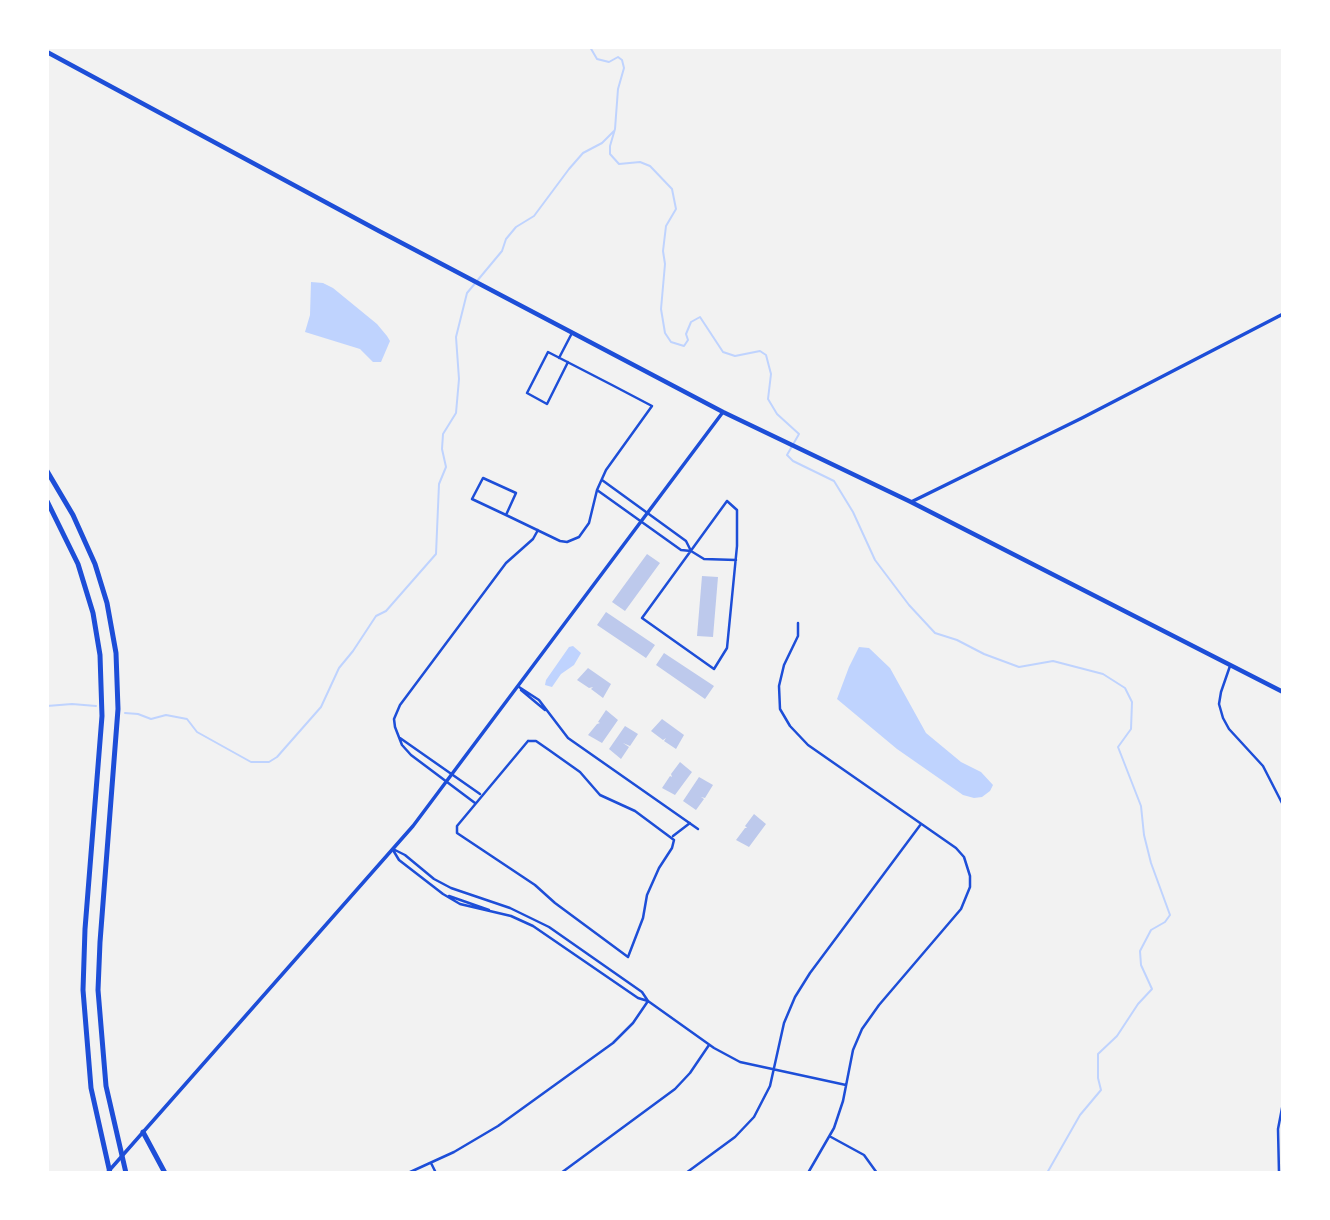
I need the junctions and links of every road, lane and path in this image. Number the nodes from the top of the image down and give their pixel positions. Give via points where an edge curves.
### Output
1 (47, 52) edge
2 (1283, 314) edge
3 (572, 333) junction
4 (559, 358) junction
5 (568, 362) junction
6 (723, 412) junction
7 (47, 471) edge
8 (601, 480) junction
9 (597, 490) junction
10 (47, 501) edge
11 (911, 502) junction
12 (647, 513) junction
13 (506, 515) junction
14 (640, 522) junction
15 (538, 530) junction
16 (691, 551) junction
17 (736, 560) junction
18 (798, 623) dead end
19 (1230, 666) junction
20 (518, 687) junction
21 (1283, 692) edge
22 (400, 738) junction
23 (452, 774) junction
24 (447, 782) junction
25 (481, 795) junction
26 (475, 803) junction
27 (1283, 805) edge
28 (690, 823) junction
29 (921, 824) junction
30 (698, 829) dead end
31 (672, 837) junction
32 (393, 850) junction
33 (648, 1001) junction
34 (709, 1045) junction
35 (774, 1071) junction
36 (846, 1085) junction
37 (1283, 1103) edge
38 (143, 1132) junction
39 (830, 1137) junction
40 (431, 1163) junction
41 (108, 1173) edge
42 (126, 1173) edge
43 (165, 1173) edge
44 (408, 1173) edge
45 (436, 1173) edge
46 (561, 1173) edge
47 (686, 1173) edge
48 (807, 1173) edge
49 (877, 1173) edge
50 (1279, 1173) edge

1 - 3 main road
2 - 11 street
3 - 4 street
3 - 6 main road
4 - 5 street
4 - 5 street via 548,352 527,393 547,404
5 - 8 street via 652,406
6 - 11 main road
6 - 12 street
7 - 42 highway via 74,515 95,564 116,653 118,709 99,990 102,1050
8 - 9 street
8 - 12 street
9 - 14 street
9 - 15 street via 589,523 579,537 560,541
10 - 41 highway via 87,588 102,675 83,990 87,1052
11 - 19 main road
12 - 14 street
12 - 16 street via 686,541
13 - 13 street via 516,494 483,478 472,499
13 - 15 street
14 - 16 street via 681,551
14 - 20 street
15 - 22 street via 506,564 400,705 394,719
16 - 17 street via 704,559
16 - 17 street via 727,501 737,510
16 - 17 street via 642,618 714,669 727,648
18 - 29 street via 798,636 779,686 780,709 786,720 805,743
19 - 21 main road
19 - 27 street via 1219,704 1223,718 1263,766
20 - 23 street
20 - 28 street via 548,712 568,738
22 - 23 street
22 - 24 street via 411,755
23 - 24 street
23 - 25 street
24 - 26 street
24 - 32 street
25 - 26 street
25 - 31 street via 523,744 536,741 580,772 600,794
26 - 31 street via 457,826 460,836 535,885 628,957 647,895 672,848
28 - 30 street
28 - 31 street
29 - 35 street via 801,986 784,1023
29 - 36 street via 964,857 970,876 967,899 862,1029
32 - 33 street via 451,888 549,927 642,992
32 - 33 street via 399,860 443,894 460,904 533,926
32 - 38 street
33 - 34 street
33 - 40 street via 613,1044 498,1125
34 - 35 street via 740,1062
34 - 46 street via 675,1089
35 - 36 street
35 - 47 street via 764,1102 744,1129
36 - 39 street
37 - 50 street via 1278,1129
38 - 41 street
38 - 43 highway
39 - 48 street
39 - 49 street via 864,1155
40 - 44 street
40 - 45 street

